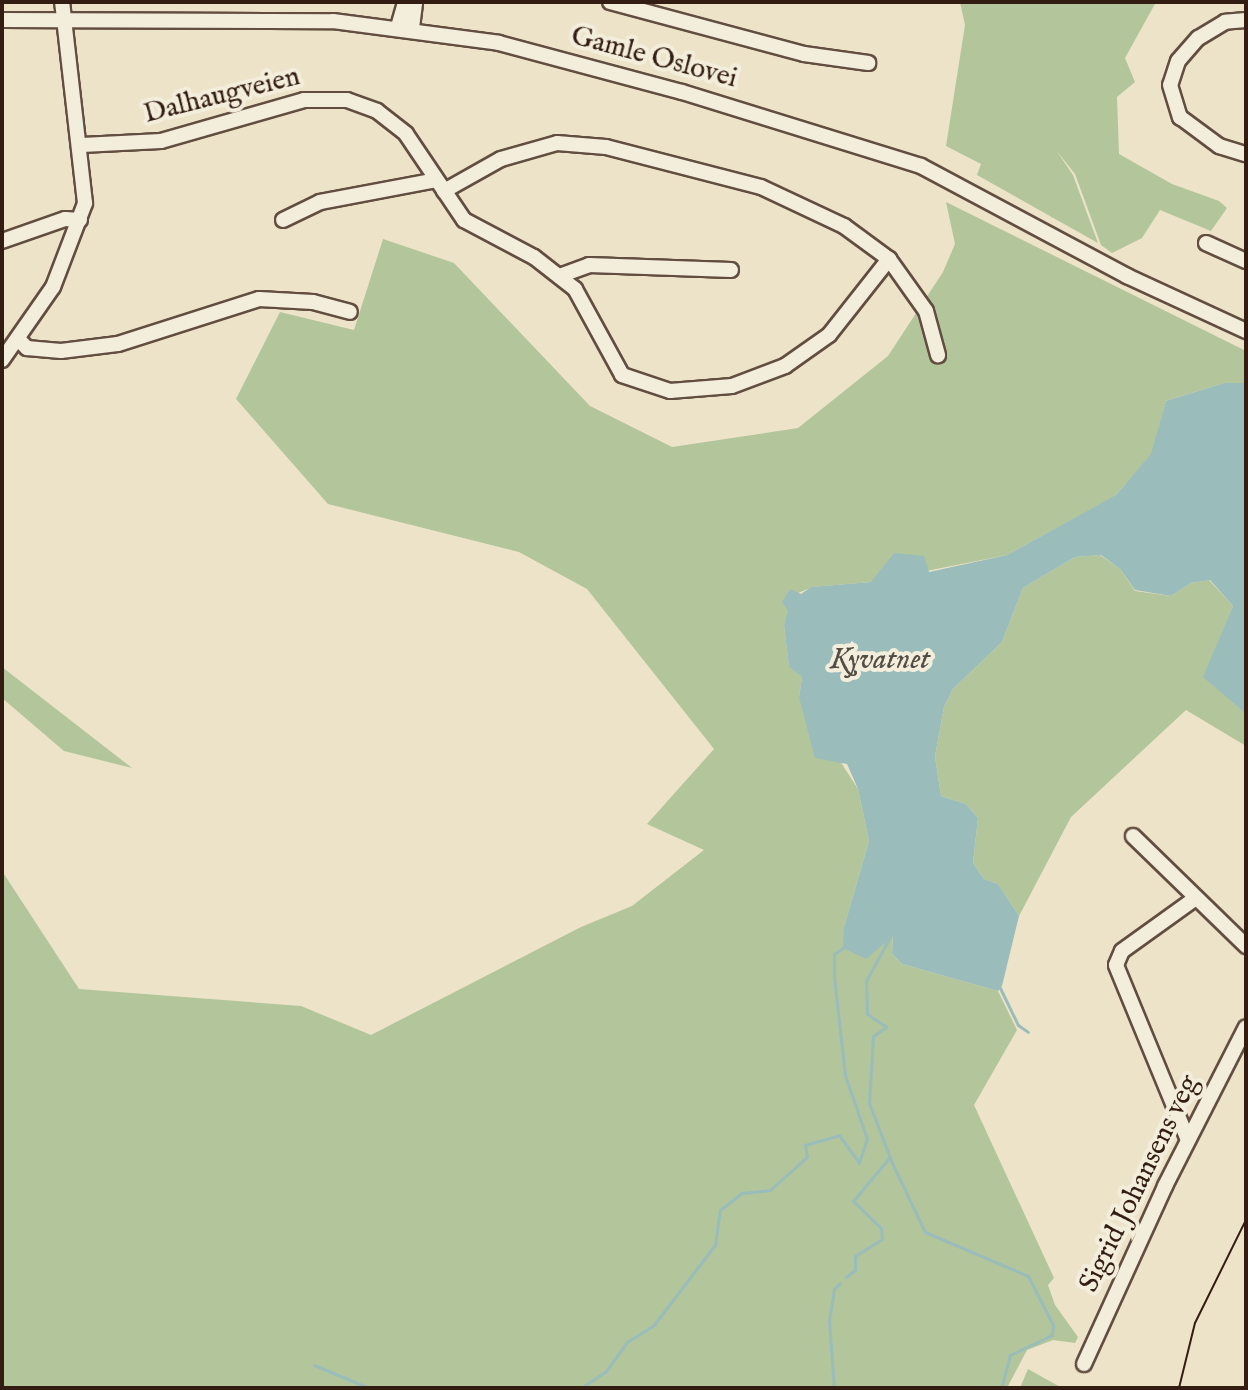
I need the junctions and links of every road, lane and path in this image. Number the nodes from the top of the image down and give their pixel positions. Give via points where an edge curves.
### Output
1 (62, 2) edge
2 (405, 2) edge
3 (415, 2) edge
4 (610, 2) edge
5 (2, 20) edge
6 (1246, 20) edge
7 (64, 21) junction
8 (405, 28) junction
9 (868, 63) dead end
10 (82, 145) junction
11 (1246, 154) edge
12 (440, 185) junction
13 (80, 220) junction
14 (283, 220) dead end
15 (2, 241) edge
16 (1206, 243) dead end
17 (889, 259) junction
18 (1246, 261) edge
19 (731, 270) dead end
20 (562, 275) junction
21 (350, 312) dead end
22 (1246, 331) edge
23 (18, 339) junction
24 (938, 355) dead end
25 (2, 360) edge
26 (1133, 836) dead end
27 (1193, 900) junction
28 (1246, 946) edge
29 (1246, 1027) edge
30 (1188, 1140) junction
31 (1084, 1364) dead end

1 - 7 street
2 - 8 street
3 - 8 street
4 - 9 street via 804,54
5 - 7 street, Gamle Oslovei
6 - 11 street via 1225,22 1198,38 1178,61 1170,85 1180,117 1219,146
7 - 8 street, Gamle Oslovei via 333,21
7 - 10 street
8 - 22 street, Gamle Oslovei via 514,47 860,144 979,194 1127,276
10 - 12 street, Dalhaugveien via 161,141 304,100 347,100 394,123
10 - 13 street via 86,182
12 - 14 street via 320,202
12 - 17 street via 530,148 557,143 606,147 761,187 844,226
12 - 20 street, Dalhaugveien via 464,220
13 - 15 street via 65,219
13 - 23 street via 53,287
16 - 18 street
17 - 20 street, Dalhaugveien via 829,335 807,352 759,378 691,392 647,386 622,375
17 - 24 street via 926,311
19 - 20 street via 589,265
21 - 23 street via 313,302 259,299 118,344 61,351 27,348
23 - 25 street
26 - 27 street
27 - 28 street
27 - 30 street via 1122,951 1116,965
29 - 30 street, Sigrid Johansens veg
30 - 31 street, Sigrid Johansens veg

